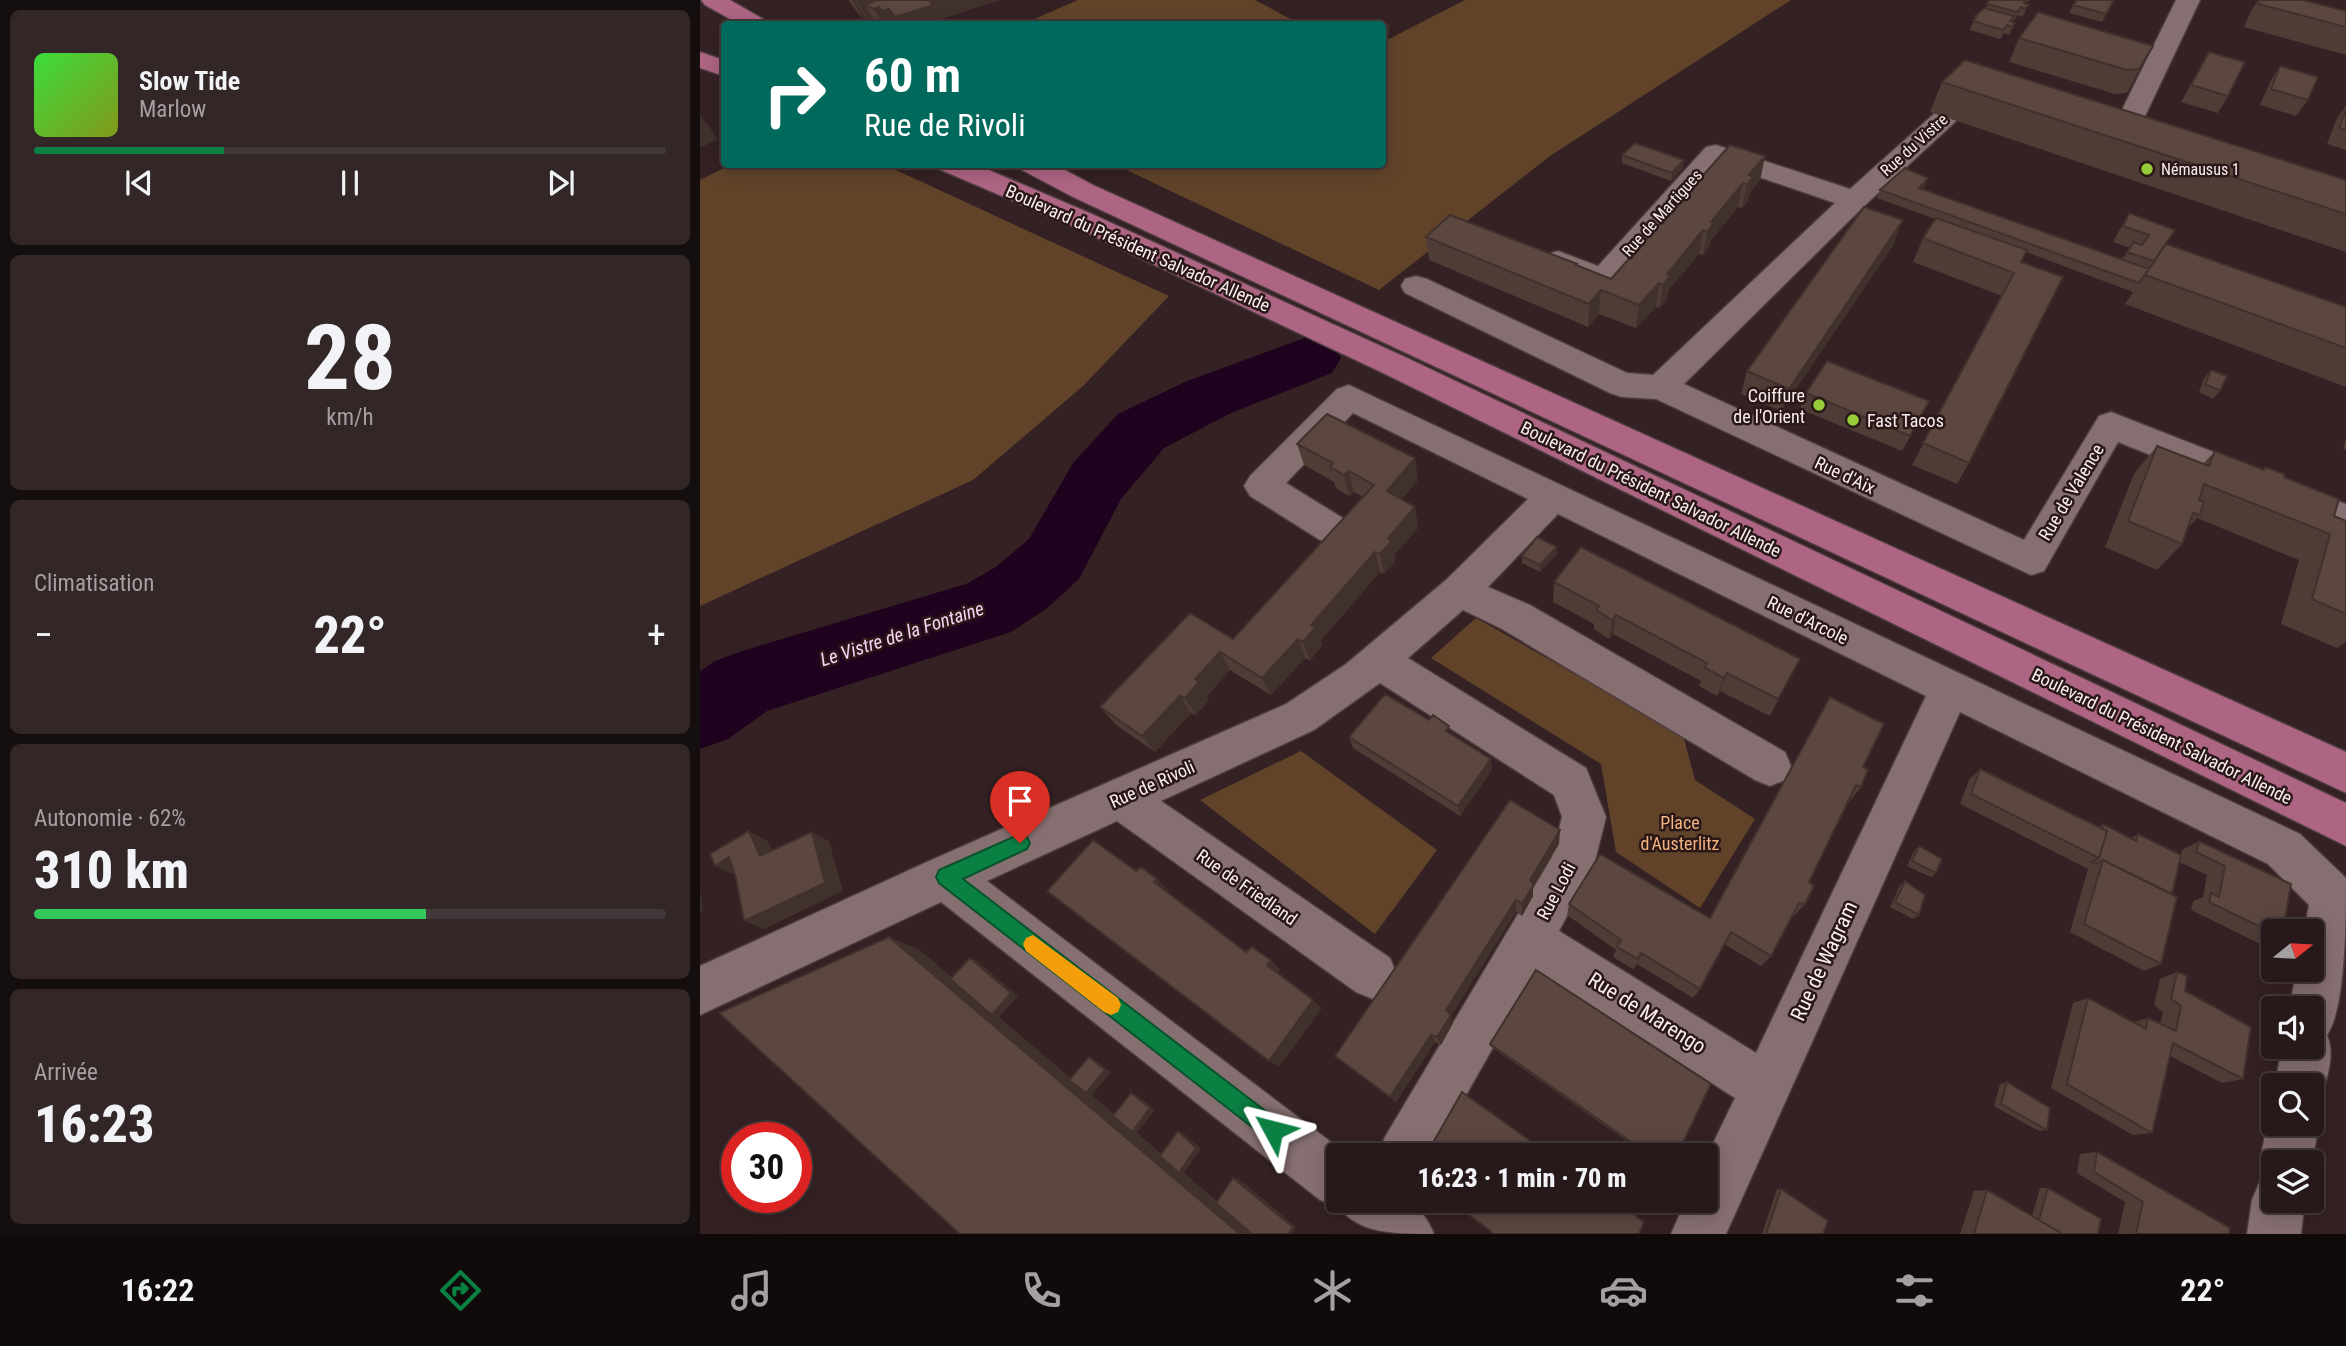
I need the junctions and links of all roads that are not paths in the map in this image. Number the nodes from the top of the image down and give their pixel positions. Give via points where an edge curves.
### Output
1 (713, 0) edge
2 (2188, 0) edge
3 (750, 21) edge
4 (700, 59) edge
5 (721, 68) edge
6 (2008, 76) edge
7 (2132, 113) edge
8 (961, 168) edge
9 (1040, 168) edge
10 (1854, 200) junction
11 (1539, 254) edge
12 (1416, 286) dead end
13 (1394, 365) junction
14 (1661, 387) junction
15 (1553, 498) junction
16 (2346, 519) edge
17 (1333, 530) edge
18 (2031, 560) joint
19 (1459, 591) junction
20 (1377, 660) junction
21 (1950, 689) junction
22 (2327, 759) edge
23 (1770, 766) dead end
24 (2346, 774) edge
25 (1120, 798) junction
26 (2346, 825) edge
27 (2346, 851) edge
28 (946, 877) junction
29 (1530, 939) junction
30 (1373, 975) dead end
31 (700, 991) edge
32 (2316, 996) edge
33 (1765, 1088) junction
34 (1410, 1143) edge
35 (1326, 1170) edge
36 (2277, 1213) edge
37 (1698, 1234) edge
38 (2274, 1234) edge

1 - 3 main road
2 - 7 street
4 - 5 main road
6 - 10 street, Rue du Vistre via 1994,72
8 - 13 main road, Boulevard du Président Salvador Allende via 1082,219
9 - 22 main road, Boulevard du Président Salvador Allende
10 - 11 street, Rue de Martigues via 1716,153 1603,279
10 - 14 street, Rue du Vistre
12 - 14 street via 1622,385
13 - 26 main road, Boulevard du Président Salvador Allende
13 - 27 main road via 1490,433
14 - 18 street, Rue d'Aix
15 - 17 street, Rue d'Arcole via 1349,397 1262,486
15 - 19 street, Rue de Rivoli
15 - 21 street, Rue d'Arcole
16 - 18 street, Rue de Valence via 2111,425
19 - 20 street, Rue de Rivoli
19 - 23 street via 1516,617
20 - 25 street, Rue de Rivoli via 1300,717
20 - 29 street, Rue Lodi via 1571,782 1584,817 1572,865
21 - 32 street, Rue d'Arcole via 2284,849 2333,897
21 - 33 street, Rue de Wagram
22 - 24 main road, Boulevard du Président Salvador Allende
25 - 28 street, Rue de Rivoli
25 - 30 street, Rue de Friedland
28 - 31 street, Rue de Rivoli
28 - 35 street
29 - 33 street, Rue de Marengo
29 - 34 street, Rue Lodi
33 - 37 street, Rue de Wagram
36 - 38 street

